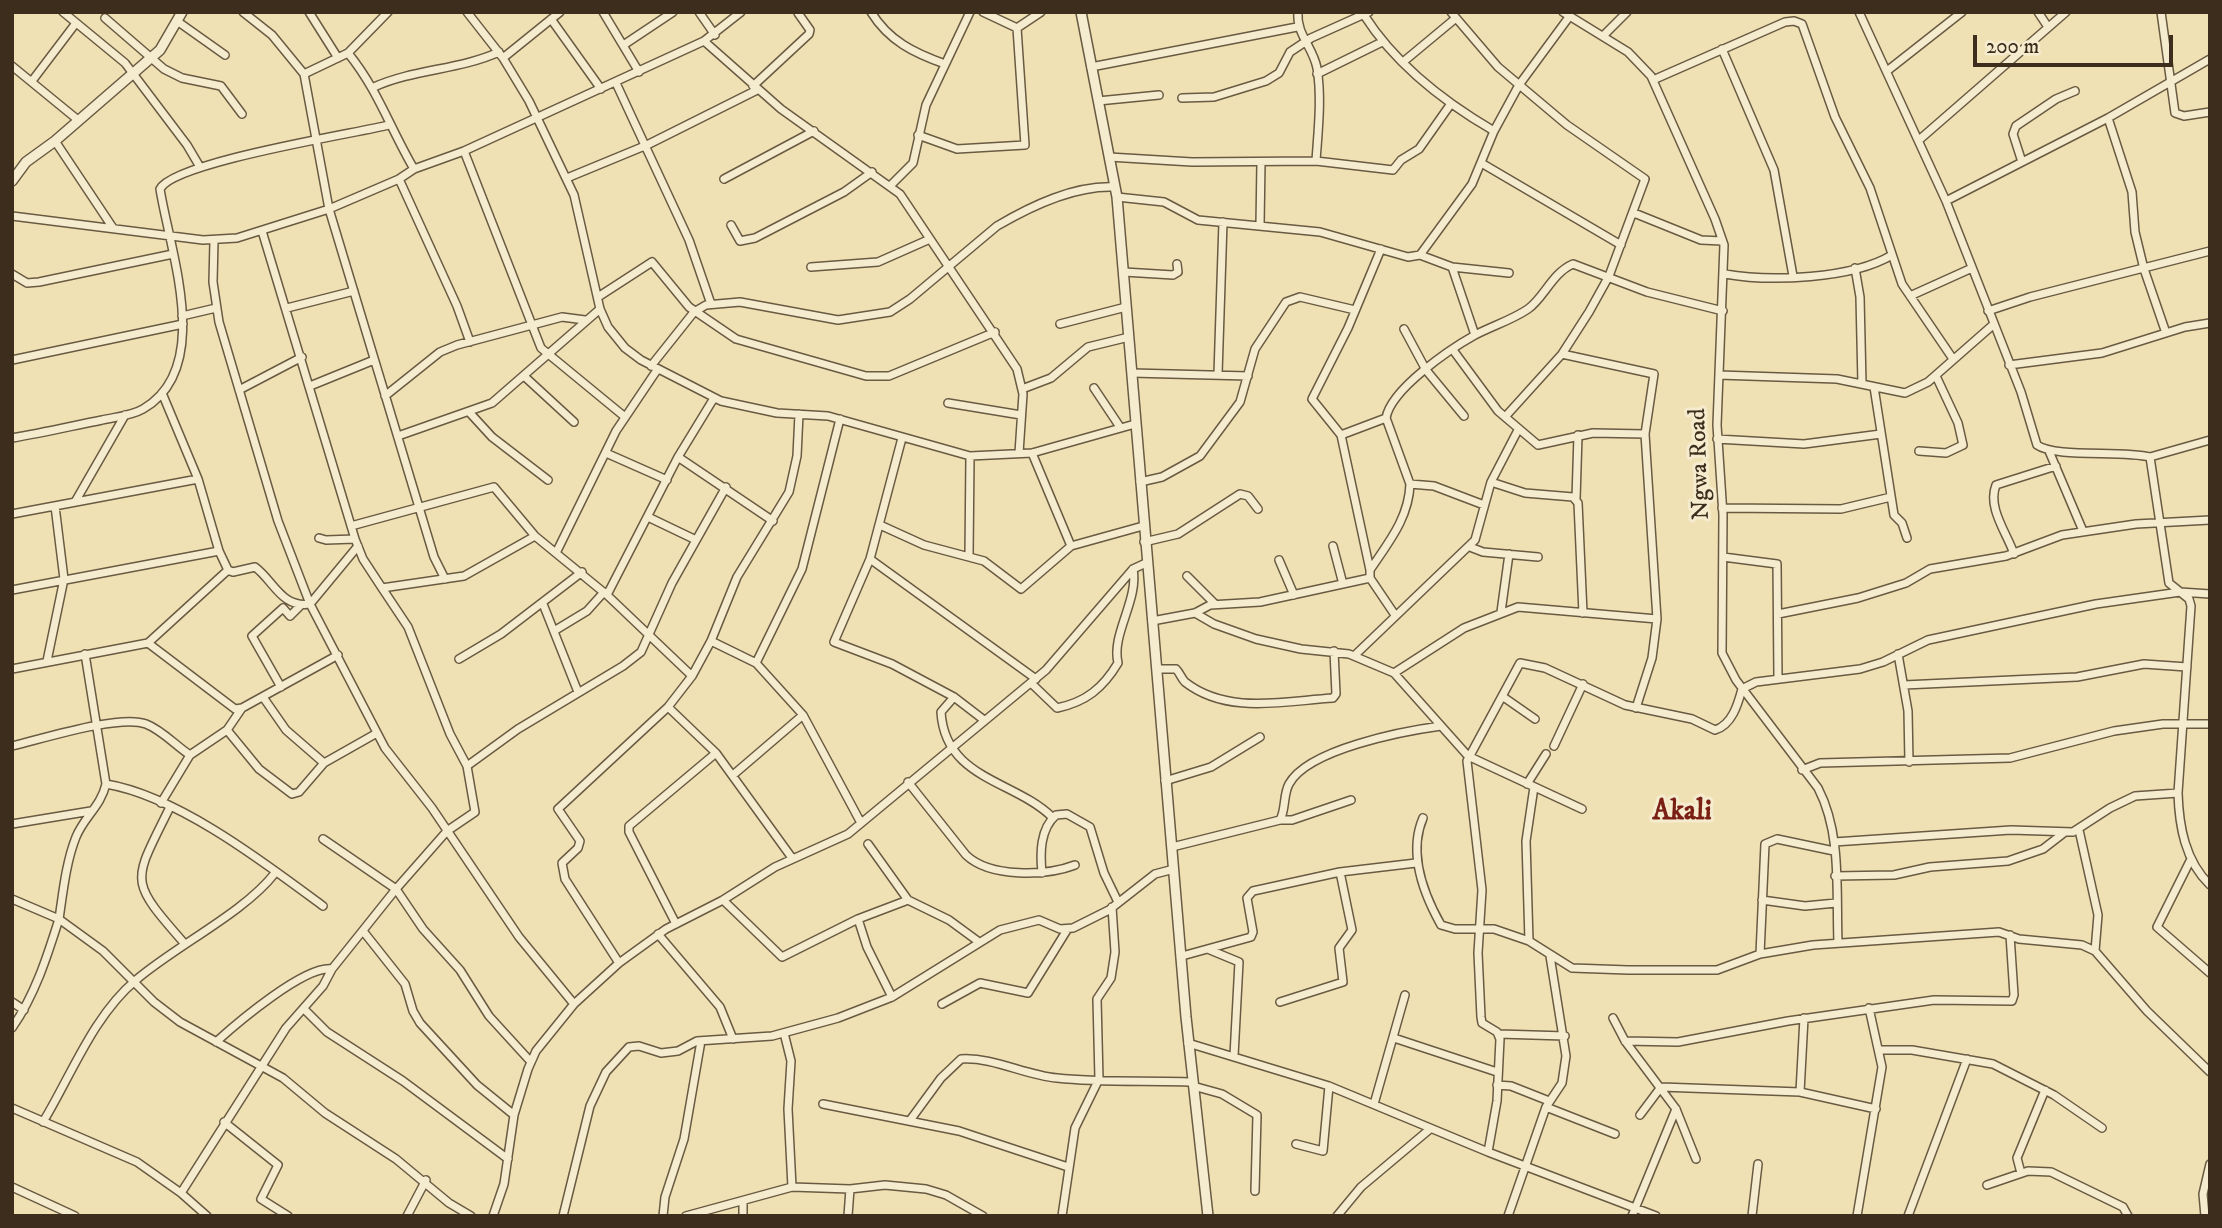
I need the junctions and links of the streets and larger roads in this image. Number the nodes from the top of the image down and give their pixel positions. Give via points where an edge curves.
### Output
1 (63, 12) edge
2 (243, 12) edge
3 (309, 12) edge
4 (388, 12) edge
5 (467, 12) edge
6 (560, 12) edge
7 (603, 12) edge
8 (673, 12) edge
9 (699, 12) edge
10 (741, 12) edge
11 (871, 12) edge
12 (971, 12) edge
13 (983, 12) edge
14 (1041, 12) edge
15 (1081, 12) edge
16 (1298, 12) edge
17 (1628, 12) edge
18 (1859, 12) edge
19 (1962, 12) edge
20 (2038, 12) edge
21 (2066, 12) edge
22 (2161, 12) edge
23 (798, 13) edge
24 (1367, 14) edge
25 (1566, 14) edge
26 (1453, 15) edge
27 (180, 17) edge
28 (105, 18) dead end
29 (551, 19) junction
30 (76, 23) junction
31 (1297, 27) junction
32 (2048, 27) junction
33 (1017, 28) junction
34 (715, 35) junction
35 (1603, 36) junction
36 (704, 41) junction
37 (1307, 42) junction
38 (1381, 42) junction
39 (625, 44) junction
40 (1722, 49) junction
41 (348, 53) junction
42 (225, 55) dead end
43 (501, 55) junction
44 (151, 58) junction
45 (338, 58) junction
46 (2210, 59) edge
47 (1404, 62) junction
48 (944, 64) junction
49 (12, 66) edge
50 (1091, 68) junction
51 (1887, 71) junction
52 (133, 72) junction
53 (639, 72) junction
54 (304, 74) junction
55 (1317, 74) junction
56 (1653, 79) junction
57 (32, 81) junction
58 (2170, 81) junction
59 (616, 83) junction
60 (1520, 85) junction
61 (374, 87) junction
62 (755, 88) junction
63 (601, 89) junction
64 (2075, 91) dead end
65 (1159, 95) dead end
66 (1182, 98) dead end
67 (1098, 101) junction
68 (1450, 106) junction
69 (2210, 112) edge
70 (242, 114) dead end
71 (536, 117) junction
72 (2108, 118) junction
73 (78, 120) junction
74 (389, 125) junction
75 (814, 131) junction
76 (1494, 131) junction
77 (918, 135) junction
78 (1919, 139) junction
79 (55, 141) junction
80 (317, 141) junction
81 (647, 145) junction
82 (464, 151) junction
83 (1109, 157) junction
84 (1316, 161) junction
85 (1261, 162) junction
86 (2022, 162) junction
87 (1483, 164) junction
88 (200, 167) junction
89 (414, 169) junction
90 (872, 172) junction
91 (567, 178) junction
92 (399, 179) junction
93 (724, 179) dead end
94 (12, 181) edge
95 (891, 185) junction
96 (1116, 192) junction
97 (1946, 201) junction
98 (330, 209) junction
99 (1634, 213) junction
100 (12, 216) edge
101 (1223, 222) junction
102 (731, 225) dead end
103 (1260, 225) junction
104 (113, 228) junction
105 (262, 231) junction
106 (167, 234) junction
107 (930, 239) junction
108 (214, 241) junction
109 (1722, 241) junction
110 (1621, 245) junction
111 (1381, 249) junction
112 (2210, 251) edge
113 (173, 254) junction
114 (1420, 255) junction
115 (1892, 255) junction
116 (1177, 264) dead end
117 (811, 267) dead end
118 (947, 267) junction
119 (1452, 267) junction
120 (1855, 268) junction
121 (1972, 268) junction
122 (2144, 269) junction
123 (1124, 272) junction
124 (1509, 273) dead end
125 (12, 274) edge
126 (1725, 274) junction
127 (1609, 276) junction
128 (1793, 276) junction
129 (354, 291) junction
130 (1910, 296) junction
131 (598, 297) junction
132 (712, 304) junction
133 (1126, 307) junction
134 (216, 308) junction
135 (287, 308) junction
136 (600, 309) junction
137 (1355, 310) junction
138 (1723, 311) junction
139 (1989, 311) junction
140 (694, 312) junction
141 (182, 320) junction
142 (585, 320) junction
143 (2210, 323) edge
144 (1060, 324) dead end
145 (1994, 324) junction
146 (531, 327) junction
147 (1404, 329) dead end
148 (995, 332) junction
149 (2166, 333) junction
150 (1475, 335) junction
151 (1129, 337) junction
152 (470, 342) junction
153 (1453, 350) junction
154 (548, 354) junction
155 (1562, 354) junction
156 (302, 357) junction
157 (1954, 359) junction
158 (12, 360) edge
159 (374, 360) junction
160 (2010, 365) junction
161 (654, 368) junction
162 (1426, 370) junction
163 (1132, 373) junction
164 (1218, 374) junction
165 (1719, 375) junction
166 (524, 376) junction
167 (1248, 376) junction
168 (1936, 376) junction
169 (1862, 384) junction
170 (310, 386) junction
171 (1874, 387) junction
172 (1094, 388) dead end
173 (1022, 389) junction
174 (239, 390) junction
175 (163, 393) junction
176 (385, 396) junction
177 (714, 398) junction
178 (948, 402) dead end
179 (470, 413) junction
180 (799, 414) junction
181 (125, 415) junction
182 (1021, 415) junction
183 (625, 416) junction
184 (1464, 416) dead end
185 (1505, 417) junction
186 (1387, 418) junction
187 (840, 419) junction
188 (574, 422) dead end
189 (1135, 424) junction
190 (1120, 427) junction
191 (1517, 430) junction
192 (1645, 433) junction
193 (1881, 434) junction
194 (1340, 435) junction
195 (1578, 435) junction
196 (398, 436) junction
197 (902, 438) junction
198 (12, 439) edge
199 (1717, 439) junction
200 (2210, 440) edge
201 (1919, 451) dead end
202 (2049, 451) junction
203 (606, 453) junction
204 (1019, 453) junction
205 (1032, 453) junction
206 (970, 456) junction
207 (678, 457) junction
208 (2150, 457) junction
209 (2056, 466) junction
210 (198, 479) junction
211 (548, 480) dead end
212 (667, 480) junction
213 (1140, 482) junction
214 (1491, 482) junction
215 (1410, 484) junction
216 (726, 487) junction
217 (1891, 497) junction
218 (1576, 499) junction
219 (75, 502) junction
220 (420, 505) junction
221 (1484, 505) junction
222 (55, 506) junction
223 (1722, 508) junction
224 (1258, 509) dead end
225 (12, 514) edge
226 (648, 517) junction
227 (2210, 520) edge
228 (773, 521) junction
229 (2161, 521) junction
230 (880, 525) junction
231 (351, 526) junction
232 (1143, 526) junction
233 (2083, 531) junction
234 (535, 536) junction
235 (319, 538) dead end
236 (1907, 538) dead end
237 (696, 540) junction
238 (1144, 542) junction
239 (356, 543) junction
240 (1333, 546) dead end
241 (1071, 547) junction
242 (1470, 547) junction
243 (219, 551) junction
244 (557, 551) junction
245 (1509, 554) junction
246 (2014, 554) junction
247 (969, 556) junction
248 (1538, 557) dead end
249 (1723, 557) junction
250 (870, 559) junction
251 (1279, 561) dead end
252 (1146, 563) junction
253 (1133, 569) junction
254 (228, 570) junction
255 (582, 572) junction
256 (1370, 574) junction
257 (1187, 576) dead end
258 (64, 579) junction
259 (445, 579) junction
260 (1343, 584) junction
261 (382, 589) junction
262 (12, 590) edge
263 (606, 593) junction
264 (2180, 593) junction
265 (2210, 594) edge
266 (1294, 595) junction
267 (543, 604) junction
268 (1215, 604) junction
269 (305, 605) junction
270 (1501, 612) junction
271 (1583, 612) junction
272 (1195, 613) junction
273 (1778, 614) junction
274 (1395, 615) junction
275 (1657, 619) junction
276 (1152, 621) junction
277 (554, 631) junction
278 (650, 638) junction
279 (711, 641) junction
280 (148, 643) junction
281 (1334, 651) junction
282 (85, 654) junction
283 (1898, 654) junction
284 (338, 655) junction
285 (1354, 656) junction
286 (459, 659) dead end
287 (47, 662) junction
288 (756, 663) junction
289 (2187, 667) junction
290 (12, 668) edge
291 (1157, 669) junction
292 (1394, 673) junction
293 (692, 676) junction
294 (1778, 678) junction
295 (1033, 681) junction
296 (1583, 684) junction
297 (1904, 685) junction
298 (281, 687) junction
299 (1742, 689) junction
300 (578, 692) junction
301 (1502, 696) junction
302 (262, 697) junction
303 (954, 697) junction
304 (668, 707) junction
305 (242, 708) junction
306 (1636, 708) junction
307 (803, 715) junction
308 (1535, 719) dead end
309 (984, 720) junction
310 (2184, 723) junction
311 (2210, 724) edge
312 (99, 726) junction
313 (1441, 726) junction
314 (227, 730) junction
315 (377, 733) junction
316 (1260, 737) dead end
317 (12, 746) edge
318 (1554, 746) dead end
319 (951, 749) junction
320 (716, 753) junction
321 (1546, 754) dead end
322 (190, 755) junction
323 (1468, 757) junction
324 (324, 762) junction
325 (1909, 762) junction
326 (467, 766) junction
327 (1802, 770) junction
328 (733, 775) junction
329 (1165, 781) junction
330 (908, 782) junction
331 (106, 784) junction
332 (1531, 786) junction
333 (2178, 793) junction
334 (1350, 800) dead end
335 (161, 803) junction
336 (170, 807) junction
337 (1582, 809) dead end
338 (92, 811) junction
339 (1052, 817) junction
340 (1423, 818) dead end
341 (1280, 820) junction
342 (860, 823) junction
343 (12, 824) edge
344 (2079, 830) junction
345 (447, 831) junction
346 (2065, 832) junction
347 (323, 839) dead end
348 (869, 844) dead end
349 (1172, 847) junction
350 (1834, 847) junction
351 (792, 858) junction
352 (2191, 859) junction
353 (1416, 863) junction
354 (1075, 865) dead end
355 (1174, 869) junction
356 (1340, 872) junction
357 (275, 873) junction
358 (1042, 873) junction
359 (1835, 876) junction
360 (2210, 885) edge
361 (396, 888) junction
362 (12, 899) edge
363 (723, 900) junction
364 (908, 900) junction
365 (1762, 900) junction
366 (1836, 904) junction
367 (1115, 905) junction
368 (323, 906) dead end
369 (59, 919) junction
370 (858, 919) junction
371 (676, 924) junction
372 (1482, 928) junction
373 (1067, 930) junction
374 (363, 931) junction
375 (659, 934) junction
376 (2010, 935) junction
377 (1529, 941) junction
378 (979, 942) junction
379 (1838, 942) junction
380 (184, 943) junction
381 (1210, 950) junction
382 (2095, 951) junction
383 (1760, 954) junction
384 (1182, 956) junction
385 (1550, 956) junction
386 (619, 963) junction
387 (332, 969) junction
388 (2210, 973) edge
389 (134, 981) junction
390 (1405, 995) dead end
391 (892, 997) junction
392 (12, 1002) edge
393 (1280, 1002) dead end
394 (575, 1004) junction
395 (942, 1004) dead end
396 (1869, 1008) junction
397 (304, 1009) junction
398 (24, 1010) junction
399 (1613, 1018) dead end
400 (1804, 1018) junction
401 (12, 1028) edge
402 (784, 1033) junction
403 (1499, 1034) junction
404 (1565, 1036) junction
405 (1394, 1038) junction
406 (733, 1039) junction
407 (701, 1041) junction
408 (1625, 1041) junction
409 (216, 1042) junction
410 (1188, 1043) junction
411 (1880, 1050) junction
412 (1234, 1056) junction
413 (1967, 1059) junction
414 (531, 1062) junction
415 (260, 1065) junction
416 (1497, 1072) junction
417 (2210, 1072) edge
418 (1099, 1079) junction
419 (1193, 1084) junction
420 (1497, 1085) junction
421 (1329, 1086) junction
422 (1661, 1087) junction
423 (2045, 1090) junction
424 (1800, 1092) junction
425 (823, 1104) dead end
426 (1374, 1104) junction
427 (1548, 1104) junction
428 (12, 1108) edge
429 (1676, 1109) junction
430 (1876, 1109) junction
431 (514, 1115) junction
432 (1640, 1115) dead end
433 (911, 1119) junction
434 (43, 1122) junction
435 (224, 1122) junction
436 (2102, 1128) dead end
437 (1430, 1129) junction
438 (1615, 1134) dead end
439 (1296, 1144) dead end
440 (1488, 1152) junction
441 (508, 1159) junction
442 (1696, 1159) dead end
443 (1758, 1164) dead end
444 (2210, 1164) edge
445 (1068, 1167) junction
446 (1525, 1167) junction
447 (2021, 1173) junction
448 (426, 1180) junction
449 (1987, 1185) dead end
450 (12, 1187) edge
451 (792, 1187) junction
452 (850, 1189) junction
453 (1255, 1191) dead end
454 (181, 1193) junction
455 (743, 1203) junction
456 (1633, 1212) edge
457 (977, 1214) edge
458 (75, 1216) edge
459 (207, 1216) edge
460 (288, 1216) edge
461 (407, 1216) edge
462 (471, 1216) edge
463 (493, 1216) edge
464 (563, 1216) edge
465 (663, 1216) edge
466 (686, 1216) edge
467 (743, 1216) edge
468 (848, 1216) edge
469 (1062, 1216) edge
470 (1208, 1216) edge
471 (1337, 1216) edge
472 (1508, 1216) edge
473 (1656, 1216) edge
474 (1752, 1216) edge
475 (1857, 1216) edge
476 (1908, 1216) edge
477 (2128, 1216) edge
478 (2205, 1216) edge

1 - 30 street
2 - 54 street via 272,35
3 - 45 street
4 - 41 street
5 - 43 street
6 - 29 street
7 - 39 street
8 - 39 street
9 - 34 street
10 - 34 street
11 - 48 street via 907,49
12 - 48 street
13 - 33 street
14 - 33 street
15 - 50 street
16 - 31 street
17 - 35 street
18 - 51 street
19 - 51 street
20 - 32 street
21 - 32 street
22 - 58 street
23 - 62 street via 809,34
24 - 37 street
24 - 38 street
25 - 35 street, Ngwa Road
25 - 60 street
26 - 47 street
26 - 60 street
27 - 42 street
27 - 44 street
28 - 44 street
29 - 43 street
29 - 63 street
30 - 52 street
30 - 57 street
31 - 37 street
31 - 50 street
32 - 78 street
33 - 77 street via 1024,145 957,149
34 - 36 street
35 - 56 street, Ngwa Road via 1634,57
36 - 53 street
36 - 62 street
37 - 55 street
37 - 66 street via 1290,52 1279,73 1266,81 1213,97
38 - 47 street
38 - 55 street
39 - 53 street
40 - 56 street
40 - 115 street via 1791,21 1805,26 1835,117 1863,171
40 - 128 street via 1774,170
41 - 45 street
41 - 61 street
43 - 61 street via 408,74
43 - 71 street
44 - 52 street
44 - 70 street via 172,74 221,86
45 - 54 street
46 - 58 street
47 - 68 street
48 - 77 street
49 - 57 street
50 - 67 street
51 - 78 street
52 - 73 street
52 - 88 street
53 - 59 street
54 - 80 street
55 - 84 street
56 - 109 street, Ngwa Road
57 - 73 street
58 - 69 street via 2177,116
58 - 72 street
59 - 63 street
59 - 81 street
60 - 76 street
60 - 99 street via 1567,125 1644,176
61 - 74 street
62 - 75 street
62 - 81 street
63 - 71 street
64 - 86 street via 2016,126
65 - 67 street
67 - 83 street
68 - 76 street
68 - 84 street via 1419,149 1393,170
71 - 82 street
71 - 91 street
72 - 86 street
72 - 122 street via 2132,192
73 - 79 street
74 - 80 street
74 - 89 street
75 - 90 street
75 - 93 street
76 - 87 street
77 - 95 street via 912,163
78 - 97 street
79 - 94 street via 26,162
79 - 104 street
80 - 88 street
80 - 98 street
81 - 91 street
81 - 132 street
82 - 89 street
82 - 146 street
83 - 85 street
83 - 96 street
84 - 85 street
85 - 103 street
86 - 97 street
87 - 110 street
87 - 114 street
88 - 106 street via 162,185
89 - 92 street
90 - 95 street
90 - 102 street via 844,192 755,238 740,240
91 - 131 street
92 - 98 street
92 - 152 street
95 - 107 street
96 - 101 street via 1164,202 1198,220
96 - 118 street via 1078,192 1032,206 997,226
96 - 123 street
97 - 121 street
98 - 105 street
98 - 129 street
99 - 109 street via 1701,240
99 - 110 street
100 - 104 street
101 - 103 street
101 - 164 street
103 - 111 street via 1320,232
104 - 106 street
105 - 108 street
105 - 135 street
106 - 108 street
106 - 113 street
107 - 117 street via 878,262
107 - 118 street
108 - 134 street
109 - 126 street, Ngwa Road
110 - 127 street
111 - 114 street via 1408,257
111 - 137 street
112 - 122 street
113 - 125 street via 39,282 27,283
113 - 141 street
114 - 119 street
115 - 120 street
115 - 130 street
116 - 123 street via 1178,272 1173,275
118 - 132 street via 890,312 864,318 813,317 740,302
118 - 148 street
119 - 124 street
119 - 150 street
120 - 128 street
120 - 169 street
121 - 130 street
121 - 139 street
122 - 139 street
122 - 149 street
123 - 133 street
126 - 128 street via 1761,279
126 - 138 street, Ngwa Road
127 - 138 street via 1647,292
127 - 150 street via 1569,265 1528,309
127 - 155 street
129 - 135 street
129 - 159 street
130 - 157 street
131 - 136 street
131 - 140 street via 652,261
132 - 140 street
133 - 144 street
133 - 151 street
134 - 141 street
134 - 174 street
135 - 156 street
136 - 142 street
136 - 161 street via 625,348
137 - 167 street via 1292,298 1255,349
137 - 194 street via 1312,400
138 - 165 street, Ngwa Road
139 - 145 street
140 - 148 street via 753,346 879,377
140 - 161 street
141 - 158 street
141 - 175 street via 180,361
142 - 146 street via 569,316
142 - 154 street
143 - 149 street
145 - 157 street
145 - 160 street
146 - 152 street
146 - 154 street
147 - 162 street
148 - 173 street via 1011,356
149 - 160 street via 2102,353
150 - 153 street
151 - 163 street
151 - 173 street via 1088,347 1051,378
152 - 176 street via 440,352
153 - 162 street
153 - 185 street
154 - 166 street
154 - 183 street
155 - 185 street
155 - 192 street via 1654,374
156 - 170 street
156 - 174 street
157 - 168 street
159 - 170 street
159 - 176 street
160 - 202 street via 2037,446
161 - 177 street
161 - 183 street
162 - 184 street
162 - 186 street via 1396,398
163 - 164 street
163 - 189 street
164 - 167 street
165 - 169 street
165 - 199 street, Ngwa Road
166 - 179 street via 492,403
166 - 188 street
167 - 213 street via 1240,402 1200,456 1162,477
168 - 171 street via 1905,393
168 - 201 street via 1963,445 1945,453
169 - 171 street
170 - 231 street
171 - 193 street
172 - 190 street
173 - 182 street
174 - 269 street
175 - 181 street via 141,410
175 - 210 street
176 - 196 street
177 - 180 street via 746,408
177 - 207 street
178 - 182 street
179 - 196 street
179 - 211 street via 492,437
180 - 187 street
180 - 228 street via 793,476
181 - 198 street
181 - 219 street
182 - 204 street
183 - 203 street
185 - 191 street
186 - 194 street
186 - 215 street
187 - 197 street
187 - 288 street via 802,569
189 - 190 street
189 - 213 street
190 - 205 street
191 - 195 street via 1544,447
191 - 214 street
192 - 195 street
192 - 275 street
193 - 199 street via 1804,444
193 - 217 street
194 - 256 street
195 - 218 street
196 - 220 street
197 - 206 street
197 - 230 street
199 - 223 street, Ngwa Road
200 - 208 street
202 - 208 street
202 - 209 street
203 - 212 street
203 - 244 street
204 - 205 street
204 - 206 street
205 - 241 street
206 - 247 street
207 - 212 street
207 - 216 street
208 - 229 street
209 - 233 street
209 - 246 street via 1996,485 1993,494 2000,526
210 - 219 street
210 - 243 street
212 - 226 street
213 - 232 street
214 - 218 street via 1525,494
214 - 221 street
215 - 221 street via 1434,485
215 - 256 street via 1405,514
216 - 228 street
216 - 237 street
217 - 223 street via 1841,509
217 - 236 street via 1894,515
218 - 271 street
219 - 222 street
220 - 231 street
220 - 234 street via 494,487
220 - 259 street
221 - 242 street via 1479,533
222 - 225 street
222 - 258 street
223 - 249 street, Ngwa Road
224 - 238 street via 1248,496 1240,494 1178,534
226 - 237 street
226 - 263 street
227 - 229 street
228 - 279 street via 737,577
229 - 233 street
229 - 264 street via 2169,583
230 - 247 street via 924,545
230 - 250 street
231 - 239 street
232 - 238 street
232 - 241 street
233 - 246 street
234 - 244 street
234 - 259 street via 473,573
235 - 239 street
237 - 278 street
238 - 252 street
239 - 261 street
239 - 269 street
240 - 260 street
241 - 247 street via 1021,589 995,567
242 - 245 street
242 - 274 street
243 - 254 street
243 - 258 street
244 - 255 street
245 - 248 street
245 - 270 street
246 - 273 street via 1930,569 1906,583 1858,598
249 - 273 street via 1777,564
249 - 299 street, Ngwa Road via 1722,653
250 - 295 street
250 - 303 street via 834,642 879,658
251 - 266 street
252 - 253 street
252 - 276 street
253 - 295 street
253 - 295 street via 1134,584 1115,651 1118,663 1098,690 1057,708
254 - 269 street via 255,567 284,599
254 - 280 street
255 - 263 street
255 - 267 street
256 - 260 street
256 - 274 street
257 - 268 street
258 - 262 street
258 - 287 street
259 - 261 street
260 - 266 street
261 - 326 street via 408,627
263 - 277 street
263 - 278 street
264 - 265 street
264 - 283 street via 2108,602 1928,640
264 - 289 street via 2191,606
266 - 268 street
267 - 277 street
267 - 286 street
268 - 272 street
269 - 284 street
269 - 298 street via 289,615 283,608 252,635
270 - 271 street via 1529,607
270 - 292 street via 1464,628
271 - 275 street
272 - 276 street
272 - 281 street via 1213,624 1278,645
273 - 294 street
274 - 285 street
275 - 306 street via 1652,658
276 - 291 street
277 - 300 street
278 - 293 street
278 - 300 street via 633,660
279 - 288 street
279 - 293 street
280 - 282 street
280 - 305 street via 227,706
281 - 285 street
281 - 291 street via 1335,696 1290,702 1220,701 1184,681 1176,669
282 - 287 street
282 - 312 street
283 - 294 street via 1852,671
283 - 297 street
284 - 298 street
284 - 315 street
285 - 292 street
287 - 290 street
288 - 307 street
289 - 297 street via 2144,664 2077,677
289 - 310 street
291 - 329 street
292 - 313 street
293 - 304 street
294 - 299 street
295 - 309 street
296 - 301 street via 1520,663
296 - 306 street
296 - 318 street
297 - 325 street
298 - 302 street
299 - 306 street via 1733,714 1718,729
299 - 327 street, Ngwa Road
300 - 326 street
301 - 308 street
301 - 323 street
302 - 305 street
302 - 324 street via 286,730
303 - 309 street
303 - 319 street via 941,712
304 - 320 street
304 - 386 street via 558,809 580,841 562,863 565,879
305 - 314 street
307 - 328 street
307 - 342 street
309 - 319 street
310 - 311 street
310 - 325 street via 2103,733 2025,756
310 - 333 street
312 - 317 street
312 - 322 street via 125,721 148,725
312 - 331 street
313 - 323 street
313 - 341 street via 1381,737 1307,767 1288,787
314 - 322 street
314 - 324 street via 259,769 292,794 299,792
315 - 324 street
315 - 345 street
316 - 329 street via 1211,767
319 - 330 street
319 - 339 street via 980,776 1030,798
320 - 328 street
320 - 371 street via 629,826
321 - 332 street
322 - 335 street
323 - 332 street
323 - 372 street via 1478,835
325 - 327 street via 1820,762
326 - 345 street via 475,812
327 - 350 street, Ngwa Road via 1826,803
328 - 351 street
329 - 349 street
330 - 342 street
330 - 358 street via 972,861 1020,873
331 - 335 street
331 - 338 street via 103,798
332 - 337 street
332 - 377 street via 1526,841
333 - 344 street via 2135,796
333 - 352 street via 2179,820
334 - 341 street
335 - 336 street
336 - 357 street via 228,839
336 - 380 street via 140,877 150,905
338 - 343 street
338 - 369 street via 69,856
339 - 358 street via 1041,844
339 - 367 street via 1067,814 1088,824
340 - 353 street
341 - 349 street
342 - 351 street via 840,839
344 - 346 street
344 - 382 street via 2098,915
345 - 361 street
345 - 394 street via 519,937
346 - 350 street via 2011,830
346 - 359 street via 2043,849 2008,861 1930,867 1894,875
347 - 361 street
348 - 364 street
349 - 355 street
350 - 359 street, Ngwa Road
350 - 365 street via 1777,839 1767,842
351 - 363 street
352 - 360 street
352 - 388 street via 2157,927
353 - 356 street
353 - 372 street via 1441,925
354 - 358 street
355 - 367 street via 1155,874
355 - 384 street
356 - 381 street via 1249,893 1253,935
356 - 393 street via 1352,924 1339,948 1343,982
357 - 368 street
357 - 380 street via 246,902
359 - 366 street, Ngwa Road
361 - 374 street
361 - 414 street via 460,970 489,1016
362 - 369 street
363 - 370 street via 782,957
363 - 371 street
364 - 370 street
364 - 378 street via 949,920
365 - 366 street via 1805,906
365 - 383 street
366 - 379 street, Ngwa Road
367 - 373 street
367 - 418 street via 1111,978 1097,999
369 - 389 street
369 - 398 street
370 - 391 street
371 - 375 street
372 - 377 street
372 - 403 street via 1478,953 1481,1017 1482,1023
373 - 378 street via 1039,920 1000,930
373 - 395 street via 1028,993 980,983
374 - 387 street
374 - 431 street via 405,984 420,1023 477,1085
375 - 386 street
375 - 406 street via 720,1007
376 - 379 street
376 - 382 street via 2082,944
376 - 396 street via 2012,1001 1946,999
377 - 385 street
378 - 391 street
379 - 383 street
380 - 389 street
381 - 384 street
381 - 412 street via 1239,962
382 - 417 street via 2147,1012
383 - 385 street via 1711,971 1572,968
384 - 410 street
385 - 404 street
386 - 394 street
387 - 397 street
387 - 409 street via 319,970 274,995
389 - 409 street via 163,1009
389 - 434 street via 94,1032
390 - 405 street
391 - 402 street
392 - 398 street
394 - 414 street
396 - 400 street
396 - 411 street
397 - 415 street
397 - 441 street via 327,1032
398 - 401 street
399 - 408 street
400 - 408 street via 1678,1042
400 - 424 street
402 - 406 street
402 - 451 street via 791,1061
403 - 404 street
403 - 416 street
404 - 427 street via 1562,1083
405 - 416 street
405 - 426 street
406 - 407 street
407 - 464 street via 661,1053 634,1046 615,1059 590,1106
407 - 465 street via 684,1139
408 - 422 street
409 - 415 street
410 - 412 street
410 - 419 street
411 - 413 street
411 - 430 street
412 - 421 street
413 - 423 street via 1999,1066
413 - 476 street
414 - 431 street
415 - 435 street
415 - 448 street
416 - 420 street
418 - 419 street
418 - 433 street via 1040,1076 988,1061 961,1059
418 - 445 street via 1075,1128
419 - 453 street via 1222,1094 1257,1115
419 - 470 street
420 - 427 street via 1511,1086
420 - 440 street
421 - 426 street
421 - 439 street via 1323,1151
422 - 424 street
422 - 429 street
422 - 432 street
423 - 436 street
423 - 447 street via 2017,1158
424 - 430 street
425 - 433 street
426 - 437 street
427 - 438 street
427 - 446 street
428 - 434 street
429 - 442 street
429 - 456 street
430 - 475 street
431 - 441 street
433 - 445 street
434 - 454 street via 129,1158
435 - 454 street
435 - 460 street via 278,1165 261,1199
437 - 440 street
437 - 471 street via 1361,1187
440 - 446 street
441 - 463 street
443 - 474 street
444 - 478 street via 2203,1194
445 - 469 street
446 - 456 street
446 - 472 street
447 - 449 street
447 - 477 street via 2051,1172 2123,1207
448 - 461 street
448 - 462 street via 449,1203
450 - 458 street
451 - 452 street
451 - 455 street
452 - 457 street via 885,1185 926,1189
452 - 468 street
454 - 459 street
455 - 466 street
455 - 467 street
456 - 473 street

